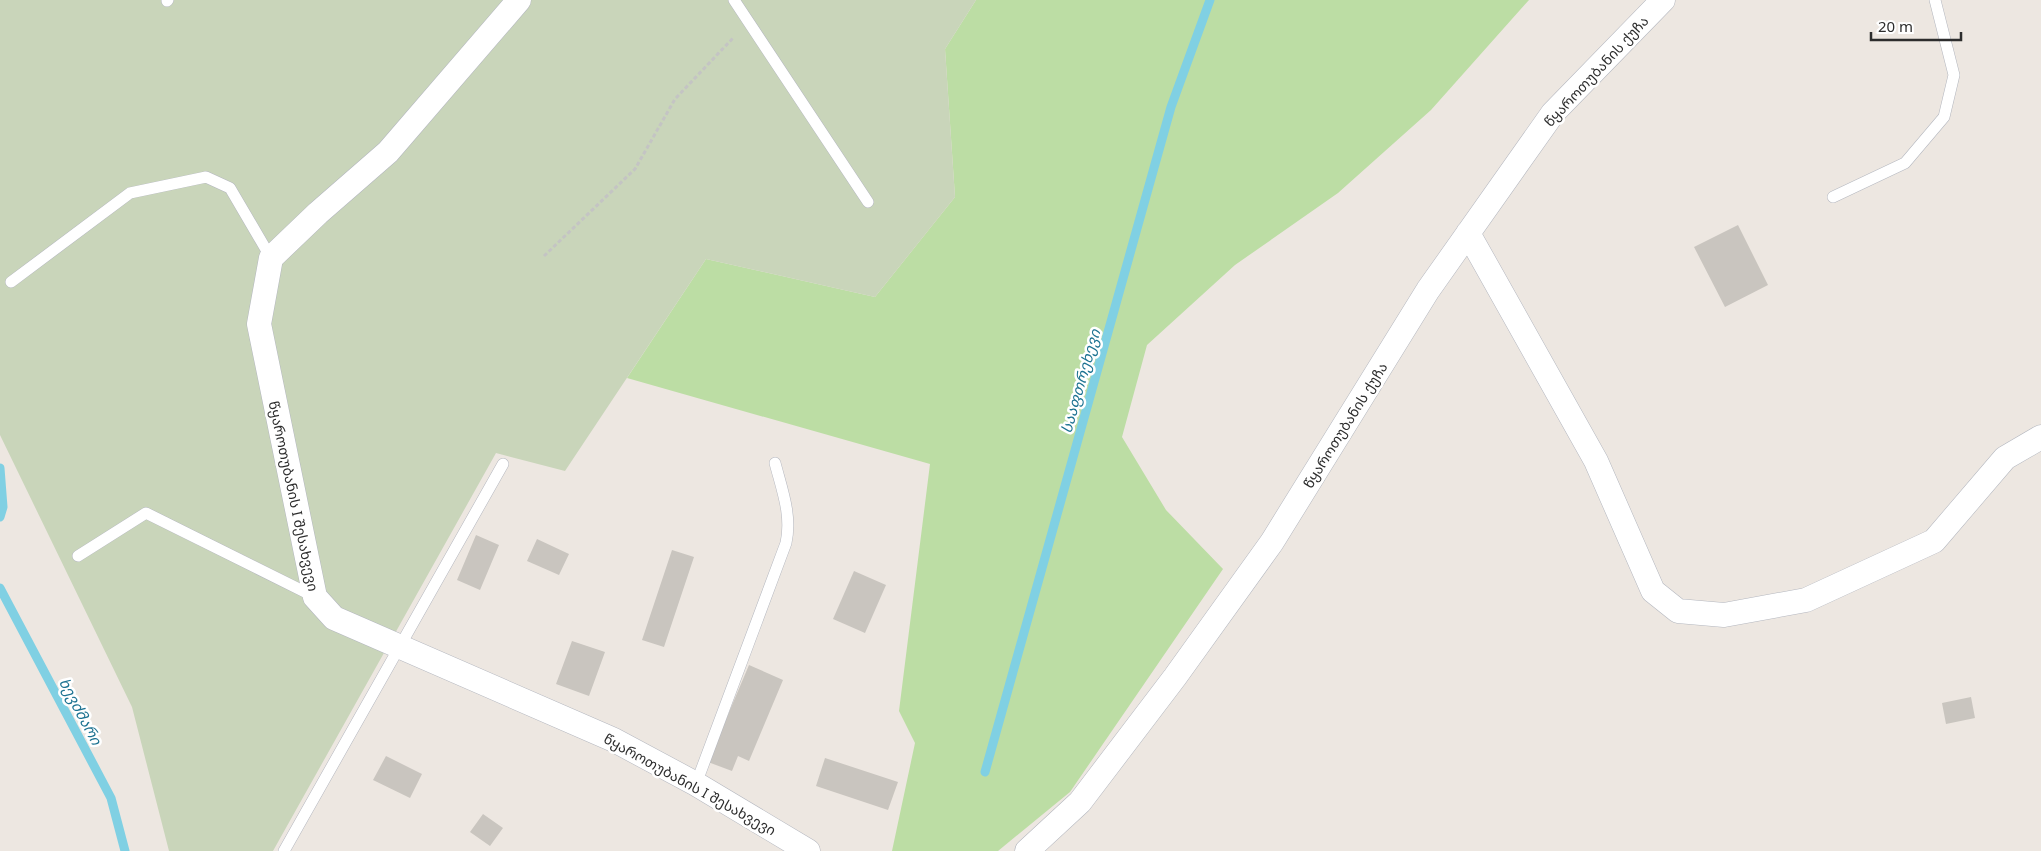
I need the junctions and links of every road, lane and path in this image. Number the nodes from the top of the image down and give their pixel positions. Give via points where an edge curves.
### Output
1 (734, 0) edge
2 (1662, 0) edge
3 (1935, 0) edge
4 (509, 3) edge
5 (749, 22) junction
6 (1833, 197) dead end
7 (868, 202) dead end
8 (1468, 233) junction
9 (544, 256) dead end
10 (271, 258) junction
11 (11, 282) dead end
12 (2041, 437) edge
13 (775, 463) dead end
14 (503, 464) dead end
15 (78, 556) dead end
16 (315, 597) junction
17 (401, 647) junction
18 (696, 784) junction
19 (284, 851) edge
20 (808, 851) edge
21 (1027, 851) edge

1 - 5 lane
2 - 8 street, წყაროთუბანის ქუჩა via 1554,113
3 - 6 lane via 1954,75 1944,117 1905,163
4 - 10 street via 388,152
5 - 7 lane
5 - 9 path via 675,99 635,169
8 - 12 street via 1596,462 1652,591 1678,611 1724,615 1806,600 1934,541 2005,458
8 - 21 street, წყაროთუბანის ქუჩა via 1428,290 1266,550 1080,802
10 - 11 lane via 230,188 206,177 130,193
10 - 16 street, წყაროთუბანის I შესახვევი via 258,324
13 - 18 lane via 788,520 786,543
14 - 17 lane
15 - 16 lane via 146,512
16 - 17 street, წყაროთუბანის I შესახვევი via 334,618
17 - 18 street, წყაროთუბანის I შესახვევი via 614,740
17 - 19 lane
18 - 20 street, წყაროთუბანის I შესახვევი

